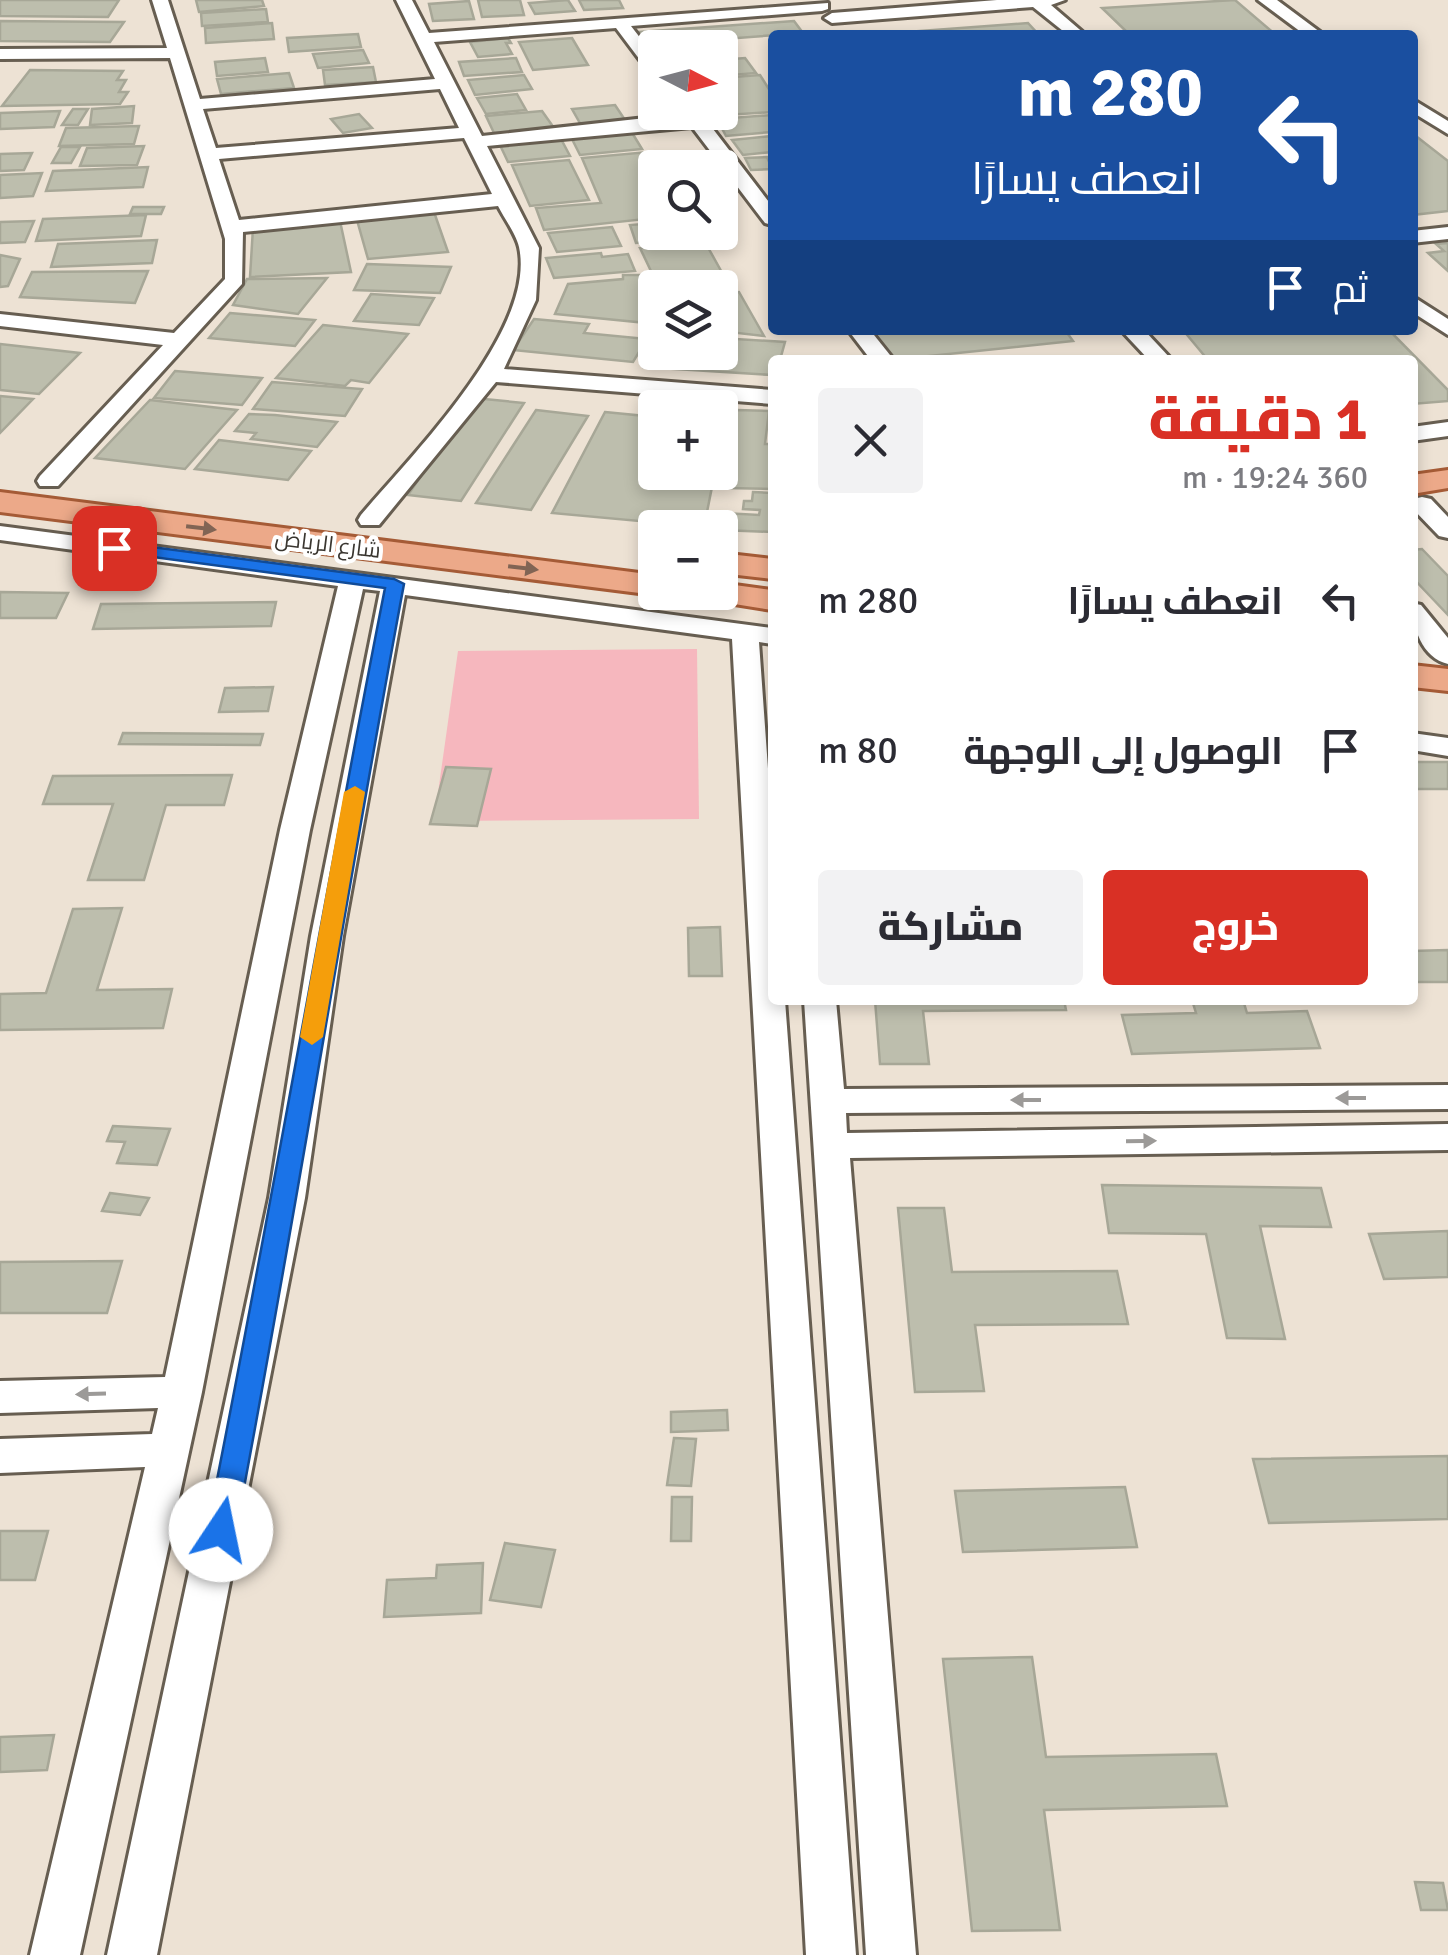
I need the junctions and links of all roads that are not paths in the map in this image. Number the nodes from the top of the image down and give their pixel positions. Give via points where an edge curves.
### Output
1 (160, 0) edge
2 (404, 0) edge
3 (1056, 0) edge
4 (1266, 0) edge
5 (1002, 2) edge
6 (1037, 2) edge
7 (824, 8) edge
8 (622, 24) junction
9 (844, 30) edge
10 (1072, 30) edge
11 (1309, 30) edge
12 (425, 38) junction
13 (638, 45) edge
14 (176, 53) junction
15 (2, 57) edge
16 (447, 82) junction
17 (192, 105) junction
18 (1418, 108) edge
19 (638, 122) edge
20 (1448, 129) edge
21 (703, 130) edge
22 (474, 137) junction
23 (208, 154) junction
24 (768, 184) edge
25 (747, 186) junction
26 (505, 200) junction
27 (768, 214) edge
28 (232, 228) junction
29 (1448, 233) edge
30 (1418, 236) edge
31 (1418, 306) edge
32 (0, 320) edge
33 (1448, 329) edge
34 (863, 335) edge
35 (1137, 335) edge
36 (179, 340) junction
37 (879, 355) edge
38 (1155, 355) edge
39 (490, 375) junction
40 (768, 397) edge
41 (1448, 428) edge
42 (1418, 433) edge
43 (0, 475) edge
44 (1448, 479) edge
45 (49, 481) junction
46 (1424, 499) edge
47 (0, 502) edge
48 (370, 520) junction
49 (1448, 531) edge
50 (0, 533) edge
51 (638, 553) edge
52 (738, 565) edge
53 (768, 569) edge
54 (352, 578) junction
55 (638, 583) edge
56 (394, 584) junction
57 (738, 595) edge
58 (768, 599) edge
59 (1418, 618) edge
60 (759, 634) edge
61 (1418, 653) edge
62 (1448, 656) edge
63 (1418, 677) edge
64 (1448, 680) edge
65 (1418, 742) edge
66 (1448, 748) edge
67 (768, 797) edge
68 (780, 1005) edge
69 (820, 1005) edge
70 (1448, 1097) edge
71 (828, 1102) junction
72 (1448, 1137) edge
73 (834, 1146) junction
74 (182, 1392) junction
75 (0, 1397) edge
76 (168, 1450) junction
77 (0, 1456) edge
78 (55, 1955) edge
79 (132, 1955) edge
80 (832, 1955) edge
81 (892, 1955) edge

1 - 14 street
2 - 12 street
3 - 6 street
4 - 11 street
5 - 6 street
5 - 7 street
6 - 10 street
7 - 8 street
7 - 9 street
8 - 12 street
8 - 13 street
12 - 16 street
14 - 15 street
14 - 17 street
16 - 17 street
16 - 22 street
17 - 23 street
18 - 20 street
19 - 22 street
21 - 25 street
22 - 23 street
22 - 26 street
23 - 28 street
24 - 25 street
25 - 27 street
26 - 28 street
26 - 39 street via 529,248 525,300
28 - 36 street via 236,280
29 - 30 street
31 - 33 street
32 - 36 street
34 - 37 street
35 - 38 street
36 - 45 street
39 - 40 street
39 - 48 street
41 - 42 street
43 - 45 main road, شارع الرياض
44 - 46 main road
45 - 48 main road, شارع الرياض
46 - 49 street
47 -> 55 main road, شارع الرياض
48 - 51 main road, شارع الرياض
50 - 54 street
52 - 53 main road
54 - 56 street
54 - 74 street
56 - 60 street
56 - 79 street via 327,936 287,1198
57 - 58 main road
59 - 62 street
60 - 67 street
61 - 62 main road
63 - 64 main road
65 - 66 street
68 - 80 street
69 - 71 street
70 -> 71 street
71 - 73 street
73 -> 72 street
73 - 81 street
74 -> 75 street
74 - 76 street
76 - 77 street
76 - 78 street

